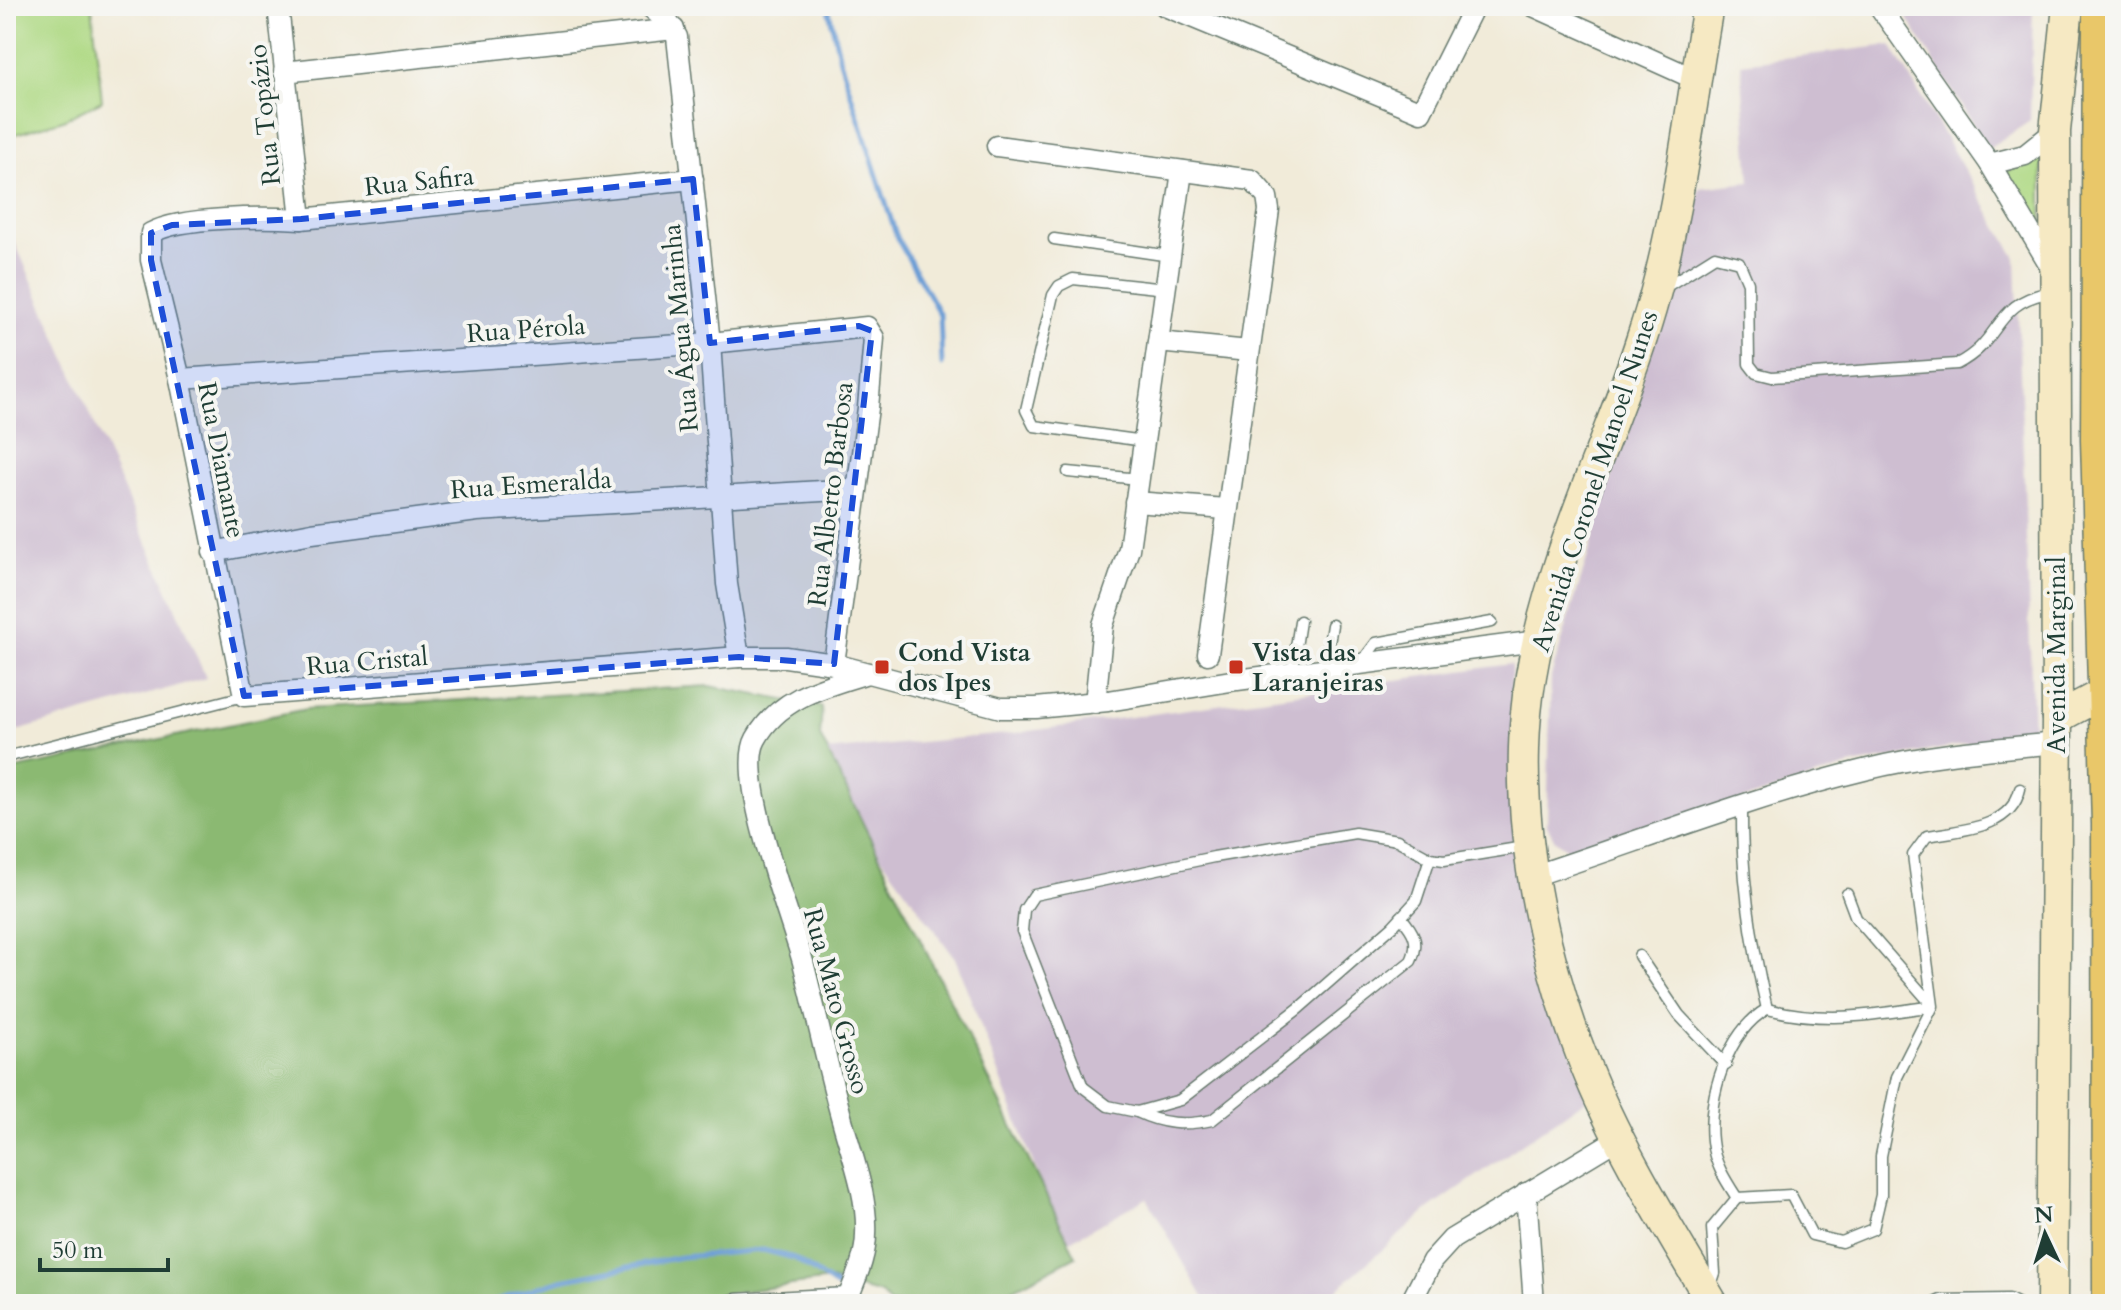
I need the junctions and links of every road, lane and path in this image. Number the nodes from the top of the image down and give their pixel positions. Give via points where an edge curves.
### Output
1 (278, 6) edge
2 (649, 6) edge
3 (1165, 6) edge
4 (1474, 6) edge
5 (1533, 6) edge
6 (1708, 6) edge
7 (1879, 6) edge
8 (2099, 6) edge
9 (2066, 8) edge
10 (674, 29) junction
11 (284, 72) junction
12 (1697, 80) junction
13 (2055, 131) junction
14 (997, 146) dead end
15 (1990, 164) junction
16 (1182, 171) junction
17 (693, 179) junction
18 (301, 219) junction
19 (151, 233) joint
20 (1054, 239) dead end
21 (1170, 256) junction
22 (2054, 282) junction
23 (1166, 289) junction
24 (1656, 293) junction
25 (872, 331) joint
26 (1158, 342) junction
27 (710, 343) junction
28 (1249, 351) junction
29 (180, 379) junction
30 (1144, 441) junction
31 (1068, 472) dead end
32 (1139, 479) junction
33 (856, 489) junction
34 (720, 499) junction
35 (1135, 502) junction
36 (1226, 509) junction
37 (213, 552) junction
38 (1300, 621) dead end
39 (1492, 622) dead end
40 (1332, 625) dead end
41 (1537, 641) junction
42 (1208, 654) dead end
43 (739, 657) junction
44 (834, 664) junction
45 (1360, 664) junction
46 (1325, 669) junction
47 (868, 673) junction
48 (1292, 673) junction
49 (2110, 690) edge
50 (244, 696) junction
51 (1095, 703) junction
52 (2057, 730) junction
53 (6, 757) edge
54 (2020, 789) dead end
55 (1742, 807) junction
56 (1528, 846) junction
57 (1430, 858) junction
58 (1533, 876) junction
59 (1847, 894) dead end
60 (1401, 917) junction
61 (1639, 956) dead end
62 (1933, 1006) junction
63 (1767, 1009) junction
64 (1726, 1065) junction
65 (1137, 1112) junction
66 (1619, 1138) junction
67 (1526, 1193) junction
68 (1737, 1198) junction
69 (1708, 1295) edge
70 (851, 1301) edge
71 (736, 1304) edge
72 (1410, 1304) edge
73 (1534, 1304) edge
74 (1932, 1304) edge
75 (2019, 1304) edge
76 (2052, 1304) edge
77 (2109, 1304) edge

1 - 11 street, Rua Topázio
2 - 10 street
3 - 4 street via 1421,112
5 - 12 street
6 - 12 street, Avenida Coronel Manoel Nunes
7 - 15 street
8 - 49 main road via 2097,440
9 - 13 street, Avenida Marginal
10 - 11 street
10 - 17 street, Rua Água Marinha
11 - 18 street, Rua Topázio
12 - 24 street, Avenida Coronel Manoel Nunes via 1681,186
13 - 15 street via 2025,155
13 - 22 street, Avenida Marginal
14 - 16 street
15 - 22 street
16 - 21 street
16 - 28 street via 1252,180 1267,197
17 - 18 street, Rua Safira
17 - 27 street, Rua Água Marinha
18 - 19 street, Rua Safira via 172,225
19 - 29 street, Rua Diamante via 151,260
20 - 21 lane
21 - 23 street
22 - 24 lane via 2010,307 1981,349 1957,364 1772,377 1756,373 1749,364 1748,283 1739,262 1715,256
22 - 52 street, Avenida Marginal
23 - 26 street
23 - 30 lane via 1073,279 1059,286 1026,410 1034,426
24 - 41 street, Avenida Coronel Manoel Nunes
25 - 27 street, Rua Pérola via 859,326
25 - 33 street, Rua Alberto Barbosa
26 - 28 street
26 - 30 street
27 - 29 street, Rua Pérola
27 - 34 street, Rua Água Marinha
28 - 36 street
29 - 37 street, Rua Diamante
30 - 32 street
31 - 32 lane
32 - 35 street
33 - 34 street, Rua Esmeralda
33 - 44 street, Rua Alberto Barbosa
34 - 37 street, Rua Esmeralda via 477,511
34 - 43 street, Rua Água Marinha
35 - 36 street
35 - 51 street via 1129,549 1103,625
36 - 42 street
37 - 50 street, Rua Diamante
38 - 48 lane
39 - 45 lane via 1376,643
40 - 46 lane
41 - 45 street, Rua Cristal
41 - 56 street, Avenida Coronel Manoel Nunes via 1523,746
43 - 44 street, Rua Cristal
43 - 50 street, Rua Cristal
44 - 47 street, Rua Cristal
45 - 46 street, Rua Cristal
46 - 48 street, Rua Cristal
47 - 51 street, Rua Cristal via 1001,708
47 - 70 street, Rua Mato Grosso via 795,700 771,717 754,742 751,770 760,822 858,1180 867,1232
48 - 51 street, Rua Cristal
49 - 52 street
49 - 77 main road
50 - 53 lane, Rua Cristal
52 - 55 street via 1867,769
52 - 76 street, Avenida Marginal
54 - 62 lane via 1993,824 1927,836 1913,855
55 - 58 street
55 - 63 lane via 1741,849
56 - 57 lane via 1465,859
56 - 58 street, Avenida Coronel Manoel Nunes
57 - 60 lane via 1416,901
57 - 65 lane via 1397,840 1355,833 1034,895 1024,910 1022,931 1083,1087 1108,1106
58 - 66 street, Avenida Coronel Manoel Nunes via 1583,1060
59 - 62 lane via 1856,918
60 - 65 lane via 1298,1009 1180,1100
60 - 65 lane via 1417,947 1411,961 1212,1120 1188,1125 1154,1121
61 - 64 lane via 1679,1015
62 - 63 lane via 1846,1019 1807,1019
62 - 68 lane via 1897,1077 1873,1229 1841,1242 1812,1235 1791,1195
63 - 64 lane via 1750,1018
64 - 68 lane via 1712,1110 1712,1142 1719,1169
66 - 67 street
66 - 69 street, Avenida Coronel Manoel Nunes
67 - 72 street via 1441,1248
67 - 73 street
68 - 69 lane via 1712,1228 1715,1276
70 - 71 street, Rua Mato Grosso
74 - 75 lane via 2009,1299

